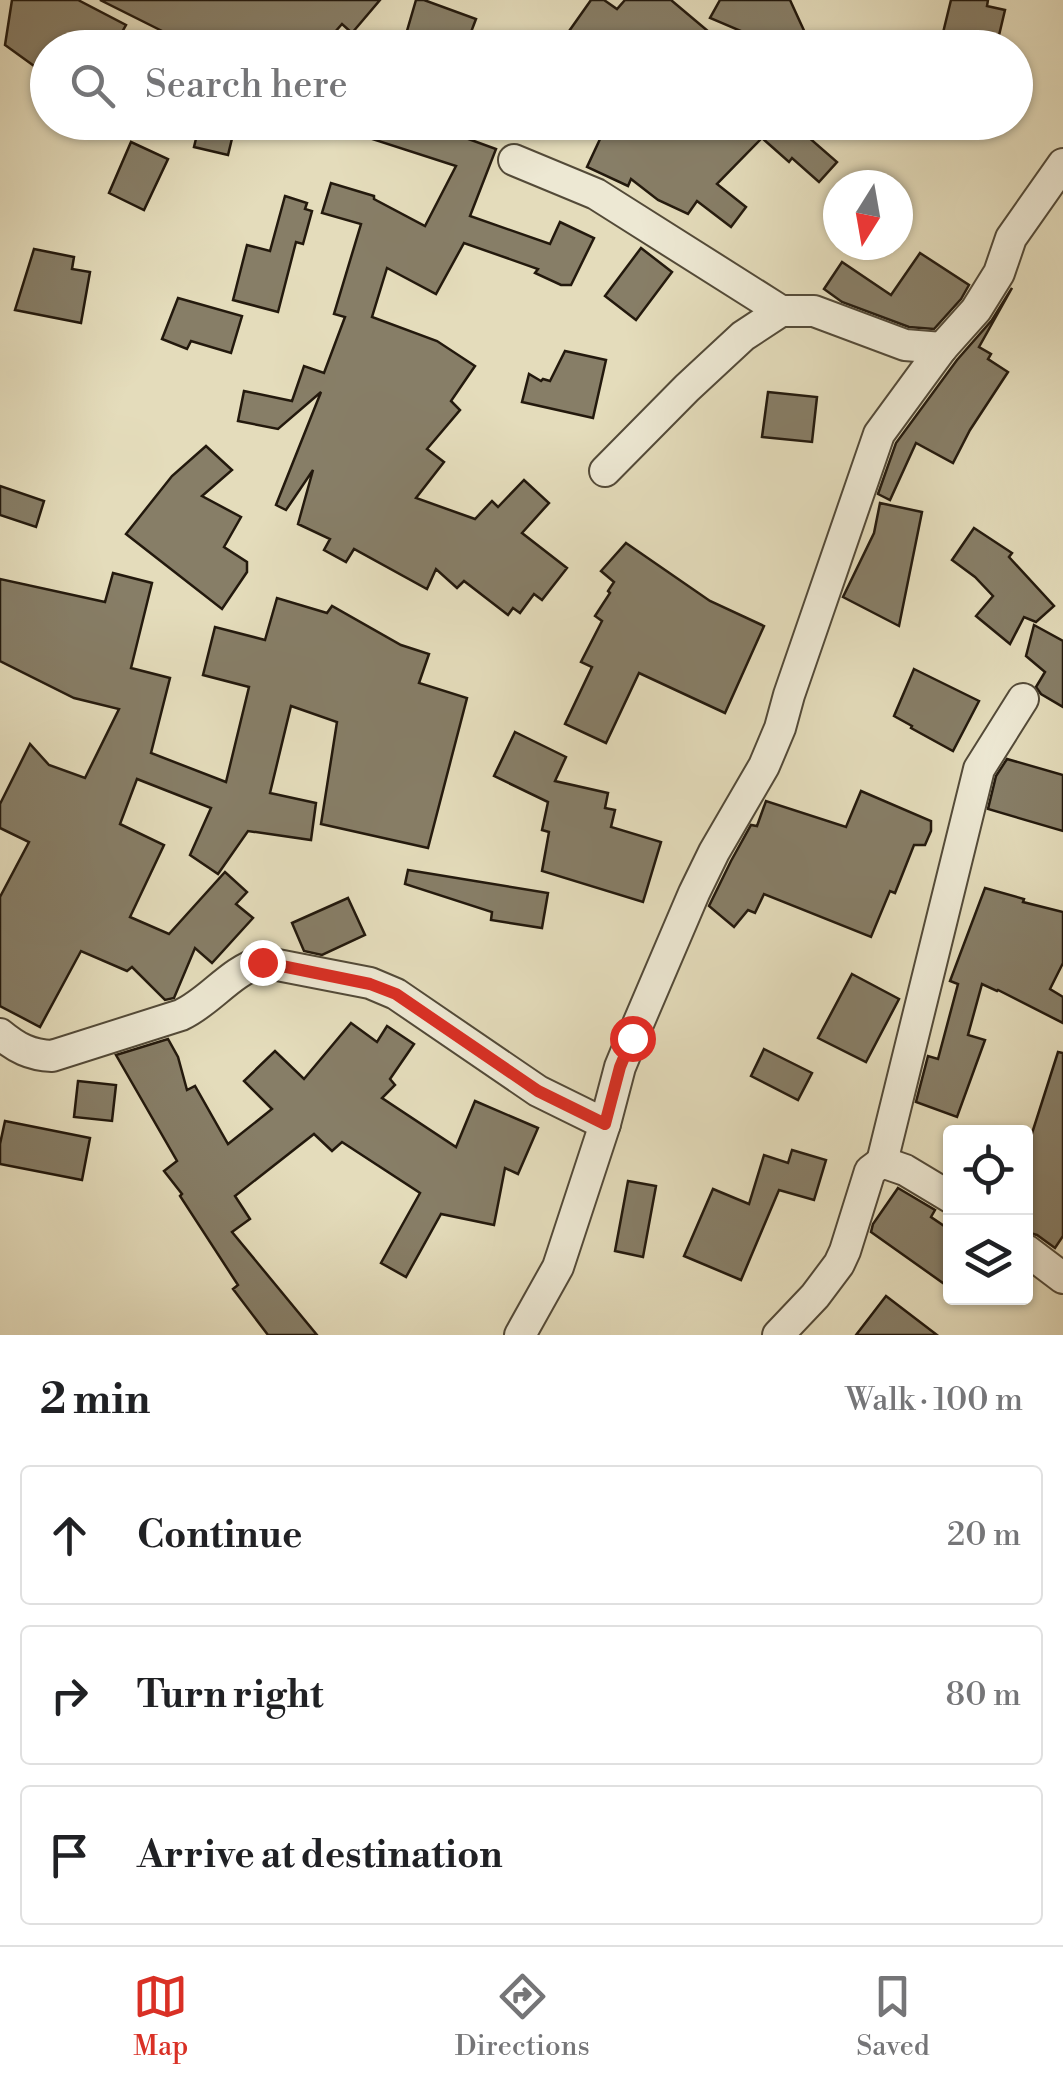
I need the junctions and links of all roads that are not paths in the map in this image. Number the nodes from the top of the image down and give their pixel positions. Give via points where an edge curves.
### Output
1 (514, 160) dead end
2 (1063, 164) edge
3 (781, 312) junction
4 (942, 348) junction
5 (605, 471) dead end
6 (1022, 699) dead end
7 (0, 1034) edge
8 (605, 1124) junction
9 (882, 1162) junction
10 (943, 1193) edge
11 (1033, 1255) edge
12 (1063, 1278) edge
13 (520, 1335) edge
14 (778, 1335) edge

1 - 3 street via 596,194
2 - 4 street via 1011,238 976,310
3 - 4 street via 814,312 905,345
3 - 5 street via 742,336
4 - 8 street via 879,434 780,728 694,893 620,1067
6 - 9 street via 979,769
7 - 8 street via 32,1055 52,1056 197,1008 262,962 396,994 538,1091
8 - 13 street via 558,1268
9 - 10 street
9 - 14 street via 870,1171 839,1264
11 - 12 street

